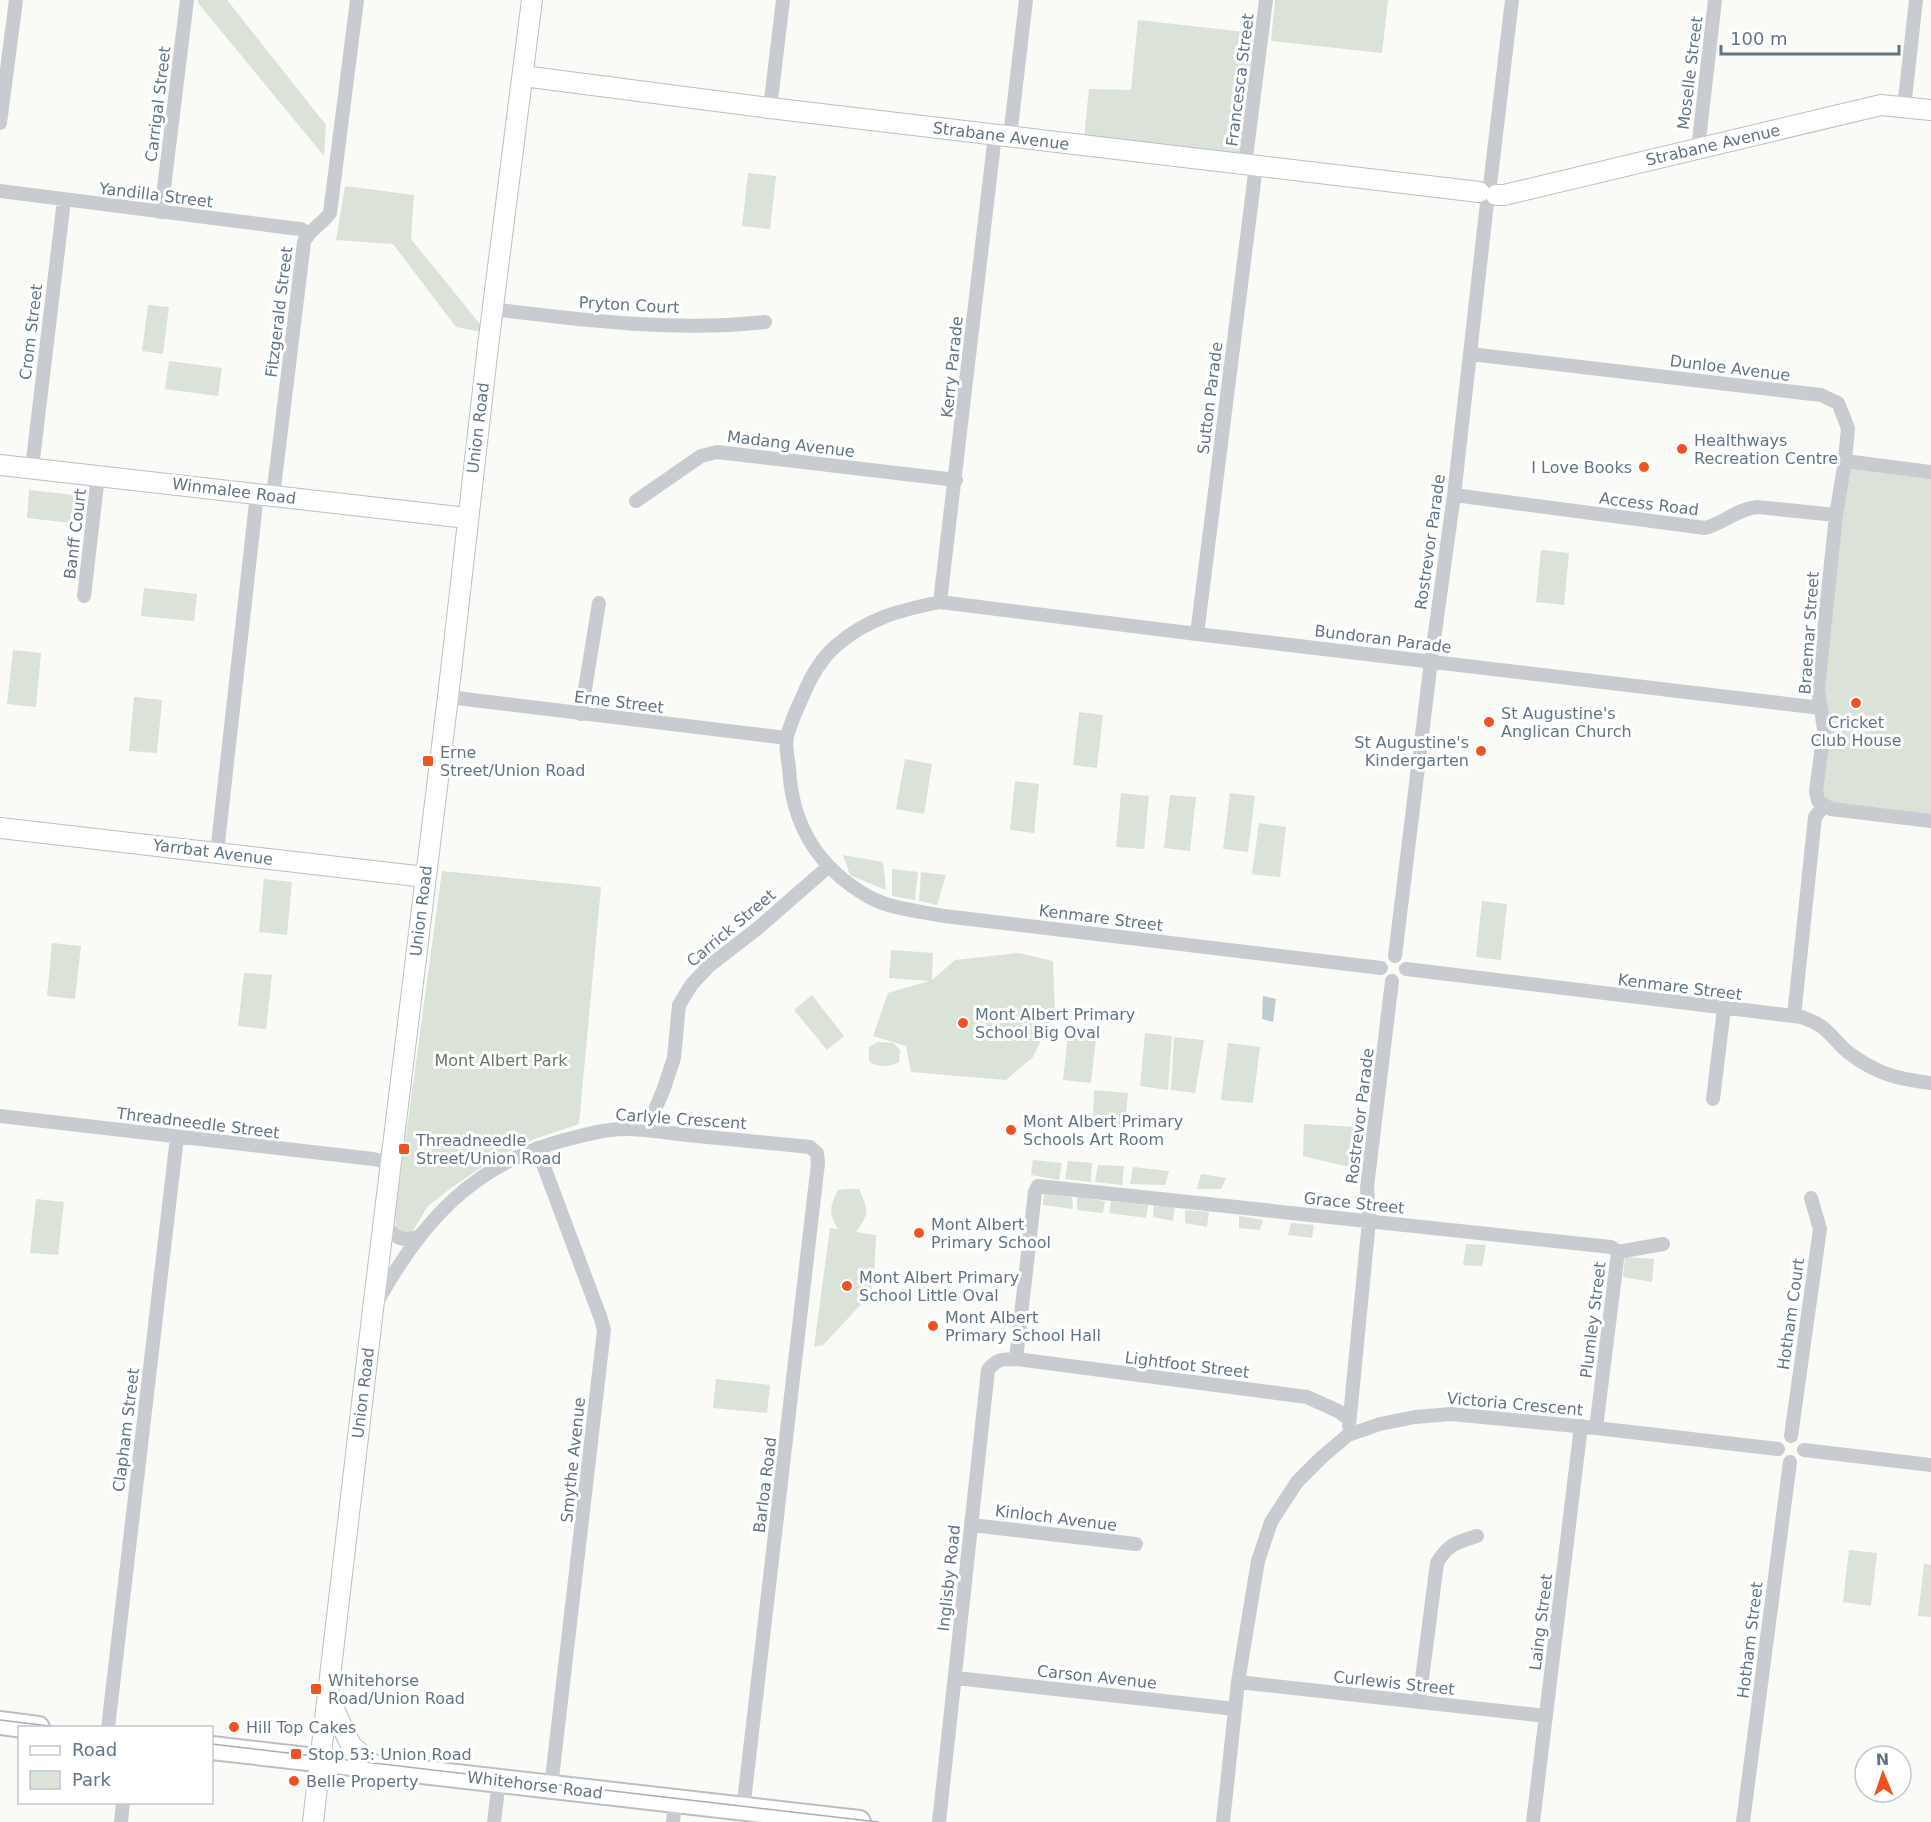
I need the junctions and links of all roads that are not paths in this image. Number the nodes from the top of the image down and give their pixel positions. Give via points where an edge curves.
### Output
1 (16, 0) edge
2 (188, 0) edge
3 (357, 0) edge
4 (532, 0) edge
5 (783, 0) edge
6 (1026, 0) edge
7 (1266, 0) edge
8 (1512, 0) edge
9 (1715, 0) edge
10 (1916, 0) edge
11 (523, 76) junction
12 (770, 108) junction
13 (1904, 108) junction
14 (1931, 110) edge
15 (0, 123) edge
16 (1002, 135) junction
17 (1698, 149) junction
18 (1251, 165) junction
19 (0, 191) edge
20 (1488, 194) junction
21 (64, 200) junction
22 (162, 212) junction
23 (307, 234) junction
24 (492, 309) junction
25 (765, 322) dead end
26 (1470, 354) junction
27 (1845, 461) junction
28 (0, 465) edge
29 (32, 468) junction
30 (1931, 472) edge
31 (98, 476) junction
32 (956, 480) junction
33 (265, 495) junction
34 (1454, 495) junction
35 (636, 501) dead end
36 (1836, 515) junction
37 (467, 518) junction
38 (84, 596) dead end
39 (940, 602) junction
40 (599, 603) dead end
41 (1197, 634) junction
42 (1431, 661) junction
43 (448, 698) junction
44 (1821, 708) junction
45 (581, 714) junction
46 (787, 738) junction
47 (1824, 806) junction
48 (1931, 821) edge
49 (0, 828) edge
50 (217, 852) junction
51 (828, 867) junction
52 (425, 877) junction
53 (1395, 956) junction
54 (1381, 968) junction
55 (1406, 969) junction
56 (1392, 981) junction
57 (1724, 1009) junction
58 (1794, 1016) junction
59 (1931, 1083) edge
60 (1713, 1099) dead end
61 (0, 1116) edge
62 (645, 1131) junction
63 (177, 1137) junction
64 (537, 1148) junction
65 (391, 1163) junction
66 (818, 1163) joint
67 (1811, 1198) dead end
68 (384, 1221) junction
69 (1369, 1221) junction
70 (420, 1236) junction
71 (1664, 1244) dead end
72 (1618, 1252) junction
73 (373, 1309) junction
74 (1016, 1359) junction
75 (1349, 1419) junction
76 (1581, 1426) junction
77 (1596, 1428) junction
78 (1348, 1435) junction
79 (1791, 1436) junction
80 (1778, 1449) junction
81 (1804, 1450) junction
82 (1790, 1462) junction
83 (1931, 1465) edge
84 (972, 1525) junction
85 (1478, 1536) dead end
86 (1136, 1544) dead end
87 (956, 1678) junction
88 (1238, 1682) junction
89 (328, 1697) junction
90 (1419, 1702) junction
91 (1235, 1709) junction
92 (1546, 1716) junction
93 (0, 1723) edge
94 (23, 1726) edge
95 (108, 1726) edge
96 (213, 1748) edge
97 (321, 1760) junction
98 (375, 1767) junction
99 (499, 1781) junction
100 (551, 1787) junction
101 (123, 1804) edge
102 (743, 1809) junction
103 (674, 1812) edge
104 (785, 1818) edge
105 (121, 1822) edge
106 (313, 1822) edge
107 (494, 1822) edge
108 (860, 1822) edge
109 (939, 1822) edge
110 (1222, 1822) edge
111 (1533, 1822) edge
112 (1743, 1822) edge

1 - 15 street
2 - 22 street, Carrigal Street
3 - 23 street, Fitzgerald Street via 330,213
4 - 11 street, Union Road
5 - 12 street
6 - 16 street, Kerry Parade
7 - 18 street, Francesca Street
8 - 20 street, Rostrevor Parade
9 - 17 street, Moselle Street
10 - 13 street
11 - 12 street, Strabane Avenue
11 - 24 street, Union Road
12 - 16 street, Strabane Avenue
13 - 14 street, Strabane Avenue
13 - 17 street, Strabane Avenue via 1881,105
16 - 18 street, Strabane Avenue
16 - 32 street, Kerry Parade
17 - 20 street, Strabane Avenue
18 - 20 street, Strabane Avenue
18 - 41 street, Sutton Parade
19 - 21 street, Yandilla Street
20 - 26 street, Rostrevor Parade
21 - 22 street, Yandilla Street
21 - 29 street, Crom Street
22 - 23 street, Yandilla Street via 301,229
23 - 33 street, Fitzgerald Street
24 - 25 street, Pryton Court via 597,322 731,326
24 - 37 street, Union Road
26 - 27 street, Dunloe Avenue via 1821,395 1838,403 1848,428
26 - 34 street, Rostrevor Parade
27 - 30 street
27 - 36 street, Braemar Street
28 - 29 street, Winmalee Road
29 - 31 street, Winmalee Road
31 - 33 street, Winmalee Road
31 - 38 street, Banff Court
32 - 35 street, Madang Avenue via 717,452 701,456
32 - 39 street, Kerry Parade
33 - 37 street, Winmalee Road
33 - 50 street, Fitzgerald Street
34 - 36 street, Access Road via 1705,528 1757,507
34 - 42 street, Rostrevor Parade
36 - 44 street, Braemar Street via 1818,689
37 - 43 street, Union Road
39 - 41 street, Bundoran Parade
39 - 46 street, Bundoran Parade via 872,620 836,645 807,684
40 - 45 street
41 - 42 street, Bundoran Parade
42 - 44 street, Bundoran Parade
42 - 53 street, Rostrevor Parade
43 - 45 street, Erne Street
43 - 52 street, Union Road
44 - 47 street, Braemar Street via 1824,730 1816,791
45 - 46 street, Erne Street
46 - 51 street, Kenmare Street via 790,784 799,823
47 - 48 street
47 - 58 street via 1815,817
49 - 50 street, Yarrbat Avenue
50 - 52 street, Yarrbat Avenue
51 - 54 street, Kenmare Street via 871,898 944,916
51 - 62 street, Carrick Street via 692,984 680,1005 674,1058
52 - 65 street, Union Road
53 - 54 street via 1384,960
53 - 55 street via 1403,960
54 - 56 street
55 - 56 street via 1402,977
55 - 57 street, Kenmare Street
56 - 69 street, Rostrevor Parade via 1367,1187
57 - 58 street, Kenmare Street
57 - 60 street
58 - 59 street, Kenmare Street via 1818,1024 1848,1052 1885,1074
61 - 63 street, Threadneedle Street
62 - 64 street, Carlyle Crescent via 611,1130
62 - 66 street, Carlyle Crescent via 810,1147 817,1153
63 - 65 street, Threadneedle Street
63 - 95 street, Clapham Street
64 - 70 street, Carlyle Crescent via 495,1167 458,1194
64 - 100 street, Smythe Avenue via 604,1330
65 - 68 street, Union Road
66 - 102 street, Barloa Road
67 - 79 street, Hotham Court via 1820,1229
68 - 70 street via 399,1238
68 - 73 street, Union Road
69 - 72 street, Grace Street via 1611,1247
69 - 74 street, Grace Street via 1038,1186
69 - 75 street, Rostrevor Parade
70 - 73 street, Carlyle Crescent
71 - 72 street, Grace Street
72 - 77 street, Plumley Street
73 - 89 street, Union Road
74 - 75 street, Lightfoot Street via 1307,1397
74 - 84 street, Inglisby Road via 1002,1359 988,1370
75 - 78 street, Rostrevor Parade
76 - 77 street, Victoria Crescent
76 - 78 street, Victoria Crescent via 1451,1414 1380,1424
76 - 92 street, Laing Street
77 - 80 street, Victoria Crescent
78 - 88 street, Victoria Crescent via 1297,1482 1271,1522 1258,1561
79 - 80 street via 1782,1440
79 - 81 street via 1801,1440
80 - 82 street via 1782,1458
81 - 82 street via 1800,1459
81 - 83 street
82 - 112 street, Hotham Street
84 - 86 street, Kinloch Avenue
84 - 87 street, Inglisby Road
85 - 90 street via 1457,1542 1445,1550 1437,1563
87 - 91 street, Carson Avenue
87 - 109 street, Inglisby Road
88 - 90 street, Curlewis Street
88 - 91 street, Victoria Crescent
89 - 97 street, Union Road
89 - 98 street via 351,1745
90 - 92 street, Curlewis Street
91 - 110 street, Victoria Crescent
92 - 111 street, Laing Street
93 - 94 main road
96 - 97 main road, Whitehorse Road
97 - 98 main road, Whitehorse Road
97 - 106 street, Union Road
98 - 99 main road, Whitehorse Road
99 - 100 main road, Whitehorse Road
99 - 107 street
100 - 103 main road, Whitehorse Road
101 - 105 street
102 - 103 main road, Whitehorse Road
102 - 104 main road, Whitehorse Road
104 - 108 main road, Whitehorse Road

